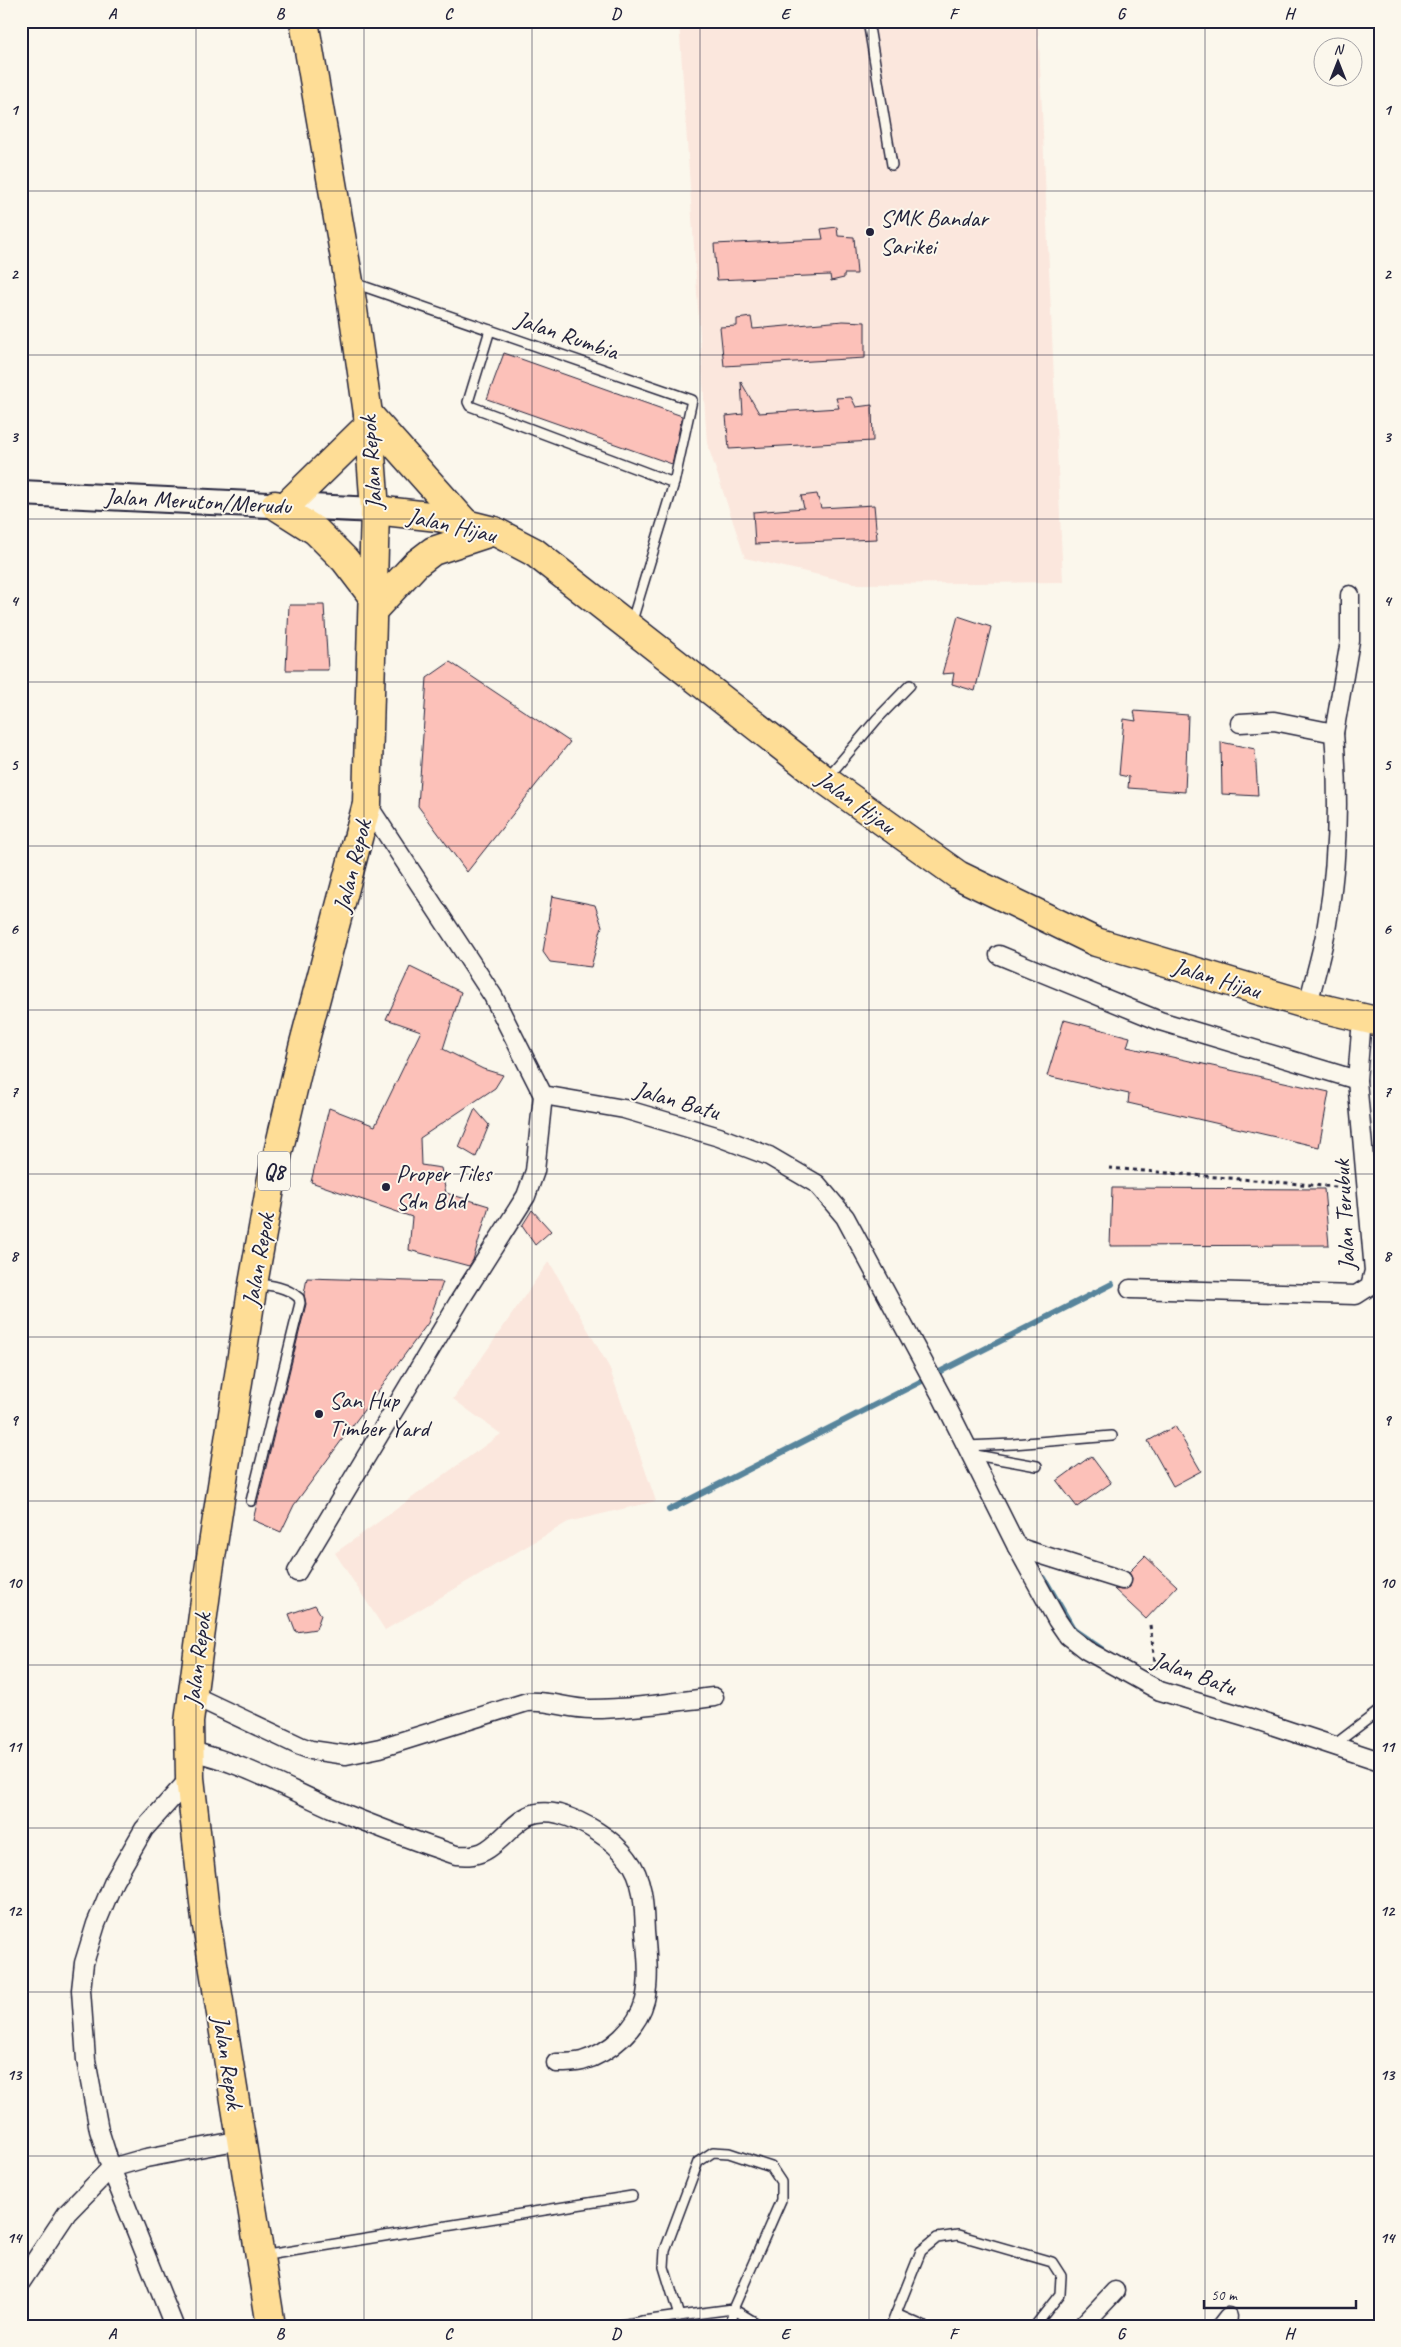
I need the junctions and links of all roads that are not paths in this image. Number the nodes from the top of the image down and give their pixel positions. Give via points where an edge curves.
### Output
1 (304, 21) edge
2 (868, 21) edge
3 (892, 165) dead end
4 (349, 282) junction
5 (490, 330) junction
6 (369, 420) junction
7 (674, 482) junction
8 (21, 493) edge
9 (281, 505) junction
10 (375, 510) junction
11 (468, 524) junction
12 (494, 531) junction
13 (1350, 595) dead end
14 (374, 603) junction
15 (630, 626) junction
16 (910, 686) dead end
17 (1240, 723) dead end
18 (1334, 733) junction
19 (825, 780) junction
20 (367, 804) junction
21 (1000, 955) dead end
22 (1308, 1005) junction
23 (1371, 1021) edge
24 (1357, 1080) junction
25 (542, 1095) junction
26 (253, 1284) junction
27 (1130, 1289) dead end
28 (1112, 1436) dead end
29 (968, 1450) junction
30 (1037, 1466) dead end
31 (251, 1500) dead end
32 (1017, 1547) junction
33 (297, 1572) dead end
34 (1122, 1580) dead end
35 (192, 1695) junction
36 (714, 1697) dead end
37 (1380, 1710) edge
38 (1334, 1745) junction
39 (190, 1751) junction
40 (1380, 1761) edge
41 (190, 1778) junction
42 (556, 2063) dead end
43 (241, 2140) junction
44 (110, 2168) junction
45 (632, 2196) dead end
46 (259, 2256) junction
47 (22, 2279) edge
48 (1115, 2291) dead end
49 (734, 2308) junction
50 (896, 2314) junction
51 (679, 2316) junction
52 (644, 2323) edge
53 (174, 2326) edge
54 (271, 2326) edge
55 (616, 2326) edge
56 (731, 2326) edge
57 (761, 2326) edge
58 (891, 2326) edge
59 (923, 2326) edge
60 (1035, 2326) edge
61 (1082, 2326) edge

1 - 4 main road, Jalan Repok / Q8
2 - 3 lane
4 - 5 lane, Jalan Rumbia
4 - 6 main road, Jalan Repok / Q8
5 - 7 lane via 468,402 470,406
5 - 7 lane, Jalan Rumbia via 692,400
6 - 9 main road
6 - 10 main road, Jalan Repok / Q8
6 - 11 main road
7 - 15 lane
8 - 9 main road, Jalan Meruton/Merudu
9 - 10 main road, Jalan Meruton/Merudu
9 - 14 main road via 316,531 346,560
10 - 11 main road, Jalan Hijau
10 - 14 main road, Jalan Repok / Q8
11 - 12 main road, Jalan Hijau
12 - 14 main road via 433,551
12 - 15 main road, Jalan Hijau via 534,552
13 - 18 street via 1350,642
14 - 20 main road, Jalan Repok / Q8
15 - 19 main road, Jalan Hijau
16 - 19 lane
17 - 18 street via 1274,721
18 - 22 street via 1337,770 1334,867 1327,924
19 - 22 main road, Jalan Hijau via 958,875 1096,942
20 - 25 street via 493,996
20 - 26 main road, Jalan Repok / Q8 via 272,1178
21 - 24 street via 1160,1021
22 - 23 main road, Jalan Hijau
23 - 24 street, Jalan Terubuk
24 - 27 street, Jalan Terubuk via 1374,1271 1370,1286 1356,1295
25 - 29 street, Jalan Batu via 624,1109 719,1137 769,1156 817,1184 845,1217
25 - 33 street via 535,1171 526,1196
26 - 31 lane via 293,1292 300,1298 300,1303
26 - 35 main road, Jalan Repok / Q8
28 - 29 lane
29 - 30 lane
29 - 32 street, Jalan Batu
32 - 34 street
32 - 38 street, Jalan Batu via 1057,1620 1068,1636 1086,1650 1160,1691
35 - 36 street via 300,1746 346,1755 380,1748 527,1702 543,1701 590,1709
35 - 39 main road, Jalan Repok / Q8
37 - 38 lane
38 - 40 street, Jalan Batu
39 - 41 main road, Jalan Repok / Q8
39 - 42 street via 214,1756 331,1808 456,1855 472,1856 488,1849 521,1818 539,1812 558,1814 576,1821 616,1845 629,1860 641,1892 647,1955 645,2000 638,2020 600,2054 580,2062
41 - 43 main road, Jalan Repok / Q8 via 206,1920
41 - 44 street via 159,1810 131,1849 114,1880 84,1963 82,1990 86,2060
43 - 44 street
43 - 46 main road, Jalan Repok / Q8
44 - 47 street via 67,2214
44 - 53 street
45 - 46 lane
46 - 54 main road, Jalan Repok / Q8
48 - 61 street
49 - 51 lane
49 - 51 lane via 782,2200 781,2182 771,2167 729,2153 713,2152 698,2162 665,2250 664,2267
49 - 56 lane
49 - 57 lane
50 - 58 lane
50 - 59 lane
50 - 60 lane via 921,2251 937,2238 958,2235 1052,2262 1061,2276 1060,2294
51 - 52 lane
52 - 55 lane

